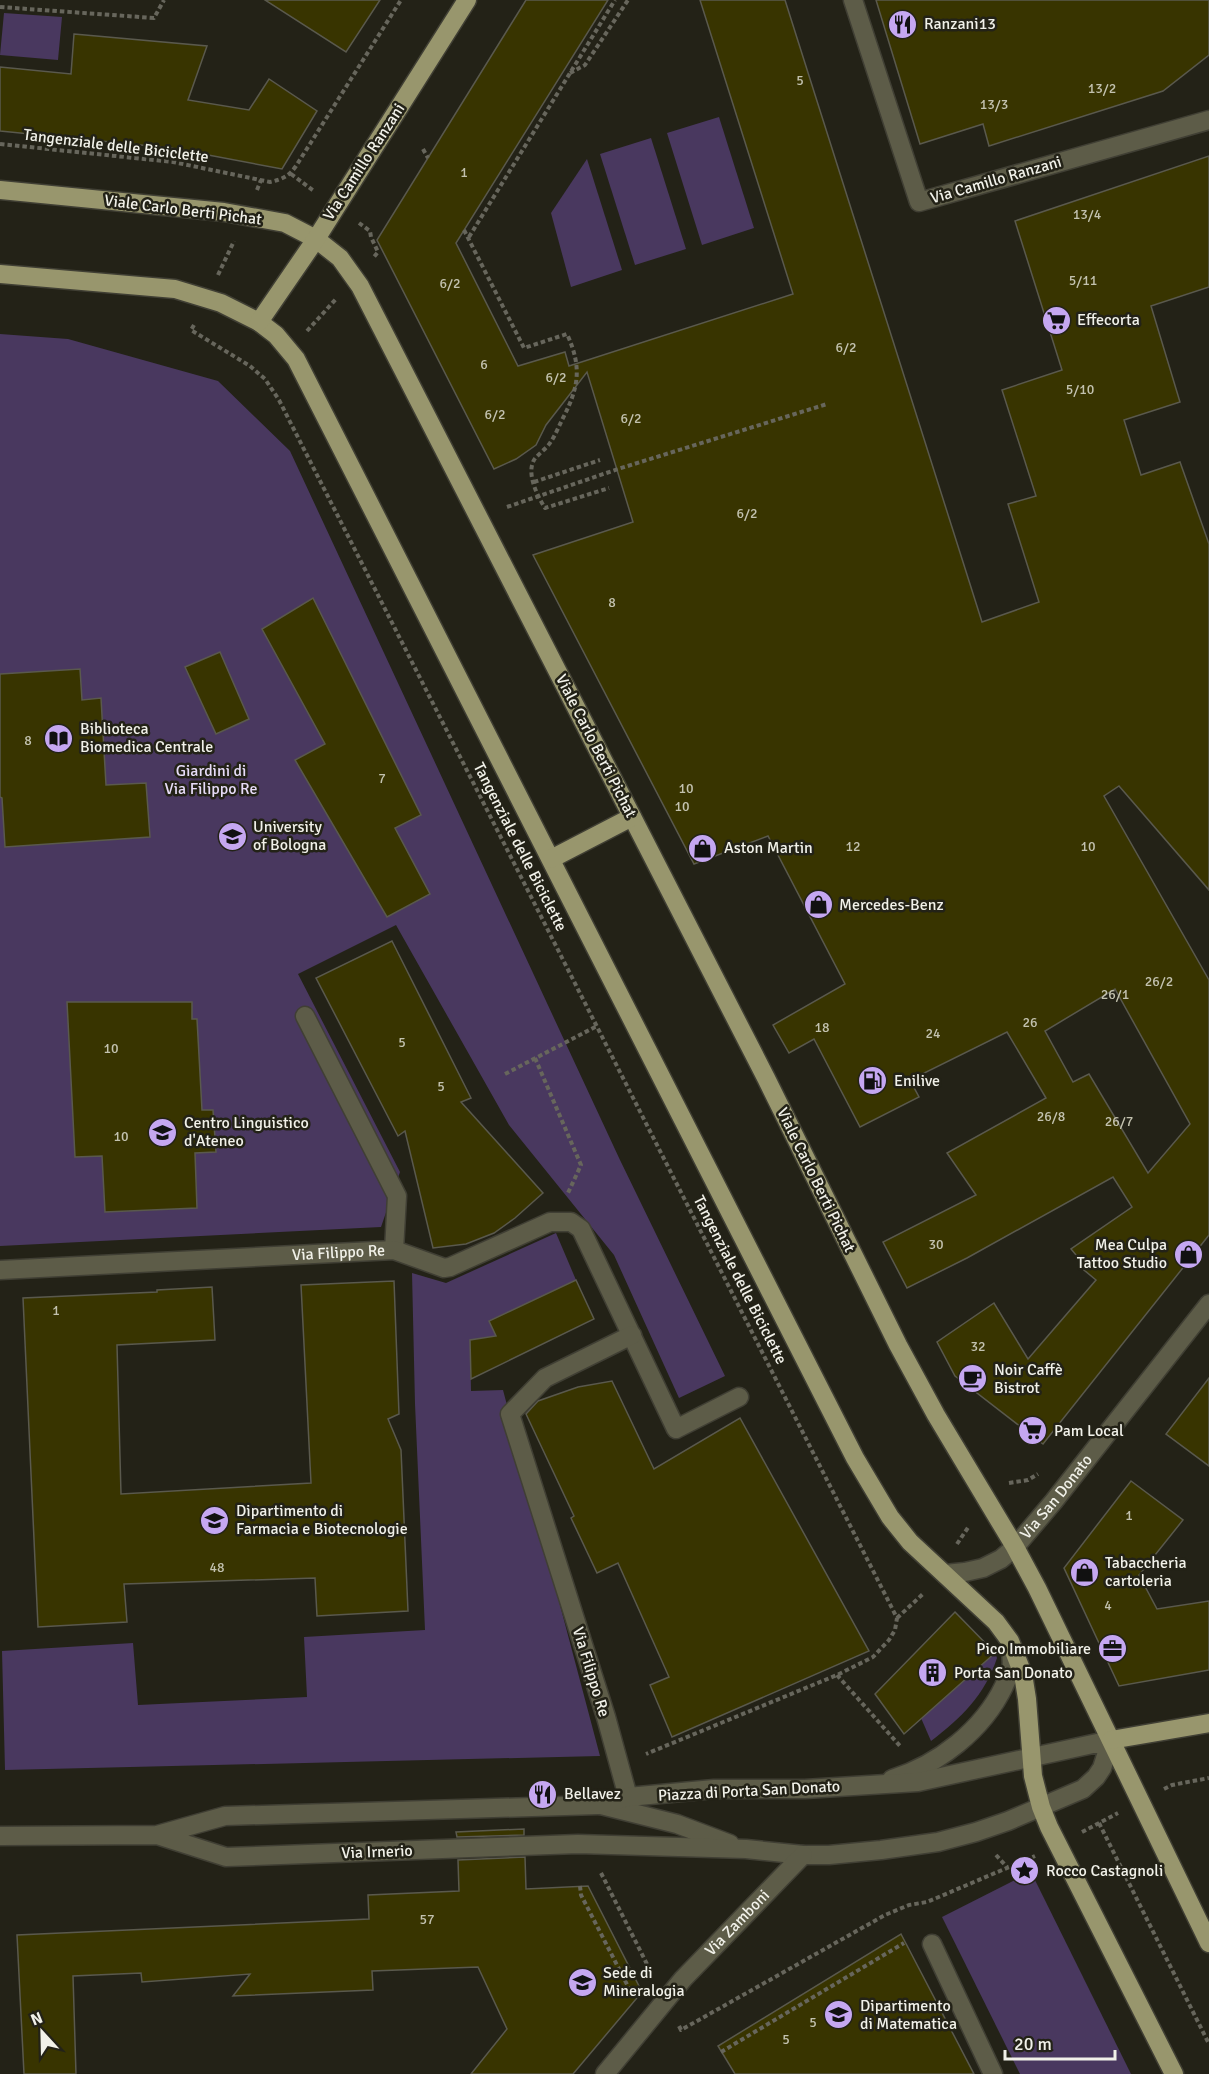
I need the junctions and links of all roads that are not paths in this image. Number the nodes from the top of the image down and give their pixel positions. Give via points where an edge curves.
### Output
1 (467, 0) edge
2 (853, 0) edge
3 (1209, 120) edge
4 (0, 190) edge
5 (316, 239) junction
6 (0, 274) edge
7 (259, 322) junction
8 (632, 817) junction
9 (551, 859) junction
10 (306, 1016) dead end
11 (394, 1250) junction
12 (0, 1270) edge
13 (1209, 1305) edge
14 (632, 1335) junction
15 (739, 1396) dead end
16 (1015, 1547) junction
17 (945, 1574) junction
18 (1010, 1641) junction
19 (1209, 1724) edge
20 (1111, 1740) junction
21 (1031, 1758) junction
22 (875, 1785) junction
23 (628, 1797) junction
24 (598, 1804) junction
25 (1041, 1807) junction
26 (157, 1835) junction
27 (0, 1836) edge
28 (600, 1844) joint
29 (746, 1849) junction
30 (803, 1855) junction
31 (1209, 1943) edge
32 (932, 1944) dead end
33 (605, 2074) edge
34 (993, 2074) edge
35 (1174, 2074) edge

1 - 5 main road, Via Camillo Ranzani
2 - 3 street, Via Camillo Ranzani via 919,202
4 - 5 main road, Viale Carlo Berti Pichat via 224,212 285,224
5 - 7 main road, Via Camillo Ranzani
5 - 8 main road, Viale Carlo Berti Pichat via 340,258 355,278
6 - 7 main road via 175,289 221,303
7 - 9 main road via 290,350
8 - 9 main road
8 - 16 main road, Viale Carlo Berti Pichat via 898,1345
9 - 17 main road via 855,1458 890,1517
10 - 11 street via 397,1196
11 - 12 street, Via Filippo Re
11 - 14 street, Via Filippo Re via 444,1268 550,1222 571,1222 581,1229
13 - 16 street, Via San Donato
14 - 15 street, Via Filippo Re via 676,1429
14 - 23 street, Via Filippo Re via 545,1378 510,1414
16 - 17 street via 983,1568
16 - 20 main road
17 - 18 main road via 996,1622
18 - 21 main road via 1023,1674
18 - 22 street, Piazza di Porta San Donato via 1011,1669 995,1704 980,1721 946,1753 904,1776
19 - 20 main road
20 - 21 street, Piazza di Porta San Donato
20 - 25 street, Piazza di Porta San Donato via 1096,1777 1083,1789
20 - 31 main road
21 - 22 street, Piazza di Porta San Donato via 918,1782
21 - 25 main road
22 - 23 street, Piazza di Porta San Donato via 714,1789
23 - 24 street, Piazza di Porta San Donato
24 - 26 street, Via Irnerio via 225,1816
24 - 29 street, Piazza di Porta San Donato via 677,1824
25 - 30 street, Piazza di Porta San Donato via 938,1842
25 - 35 main road
26 - 27 street, Via Irnerio
26 - 28 street, Via Irnerio via 226,1857
28 - 29 street, Piazza di Porta San Donato
29 - 30 street, Piazza di Porta San Donato
30 - 33 street, Via Zamboni via 683,1979
32 - 34 street

